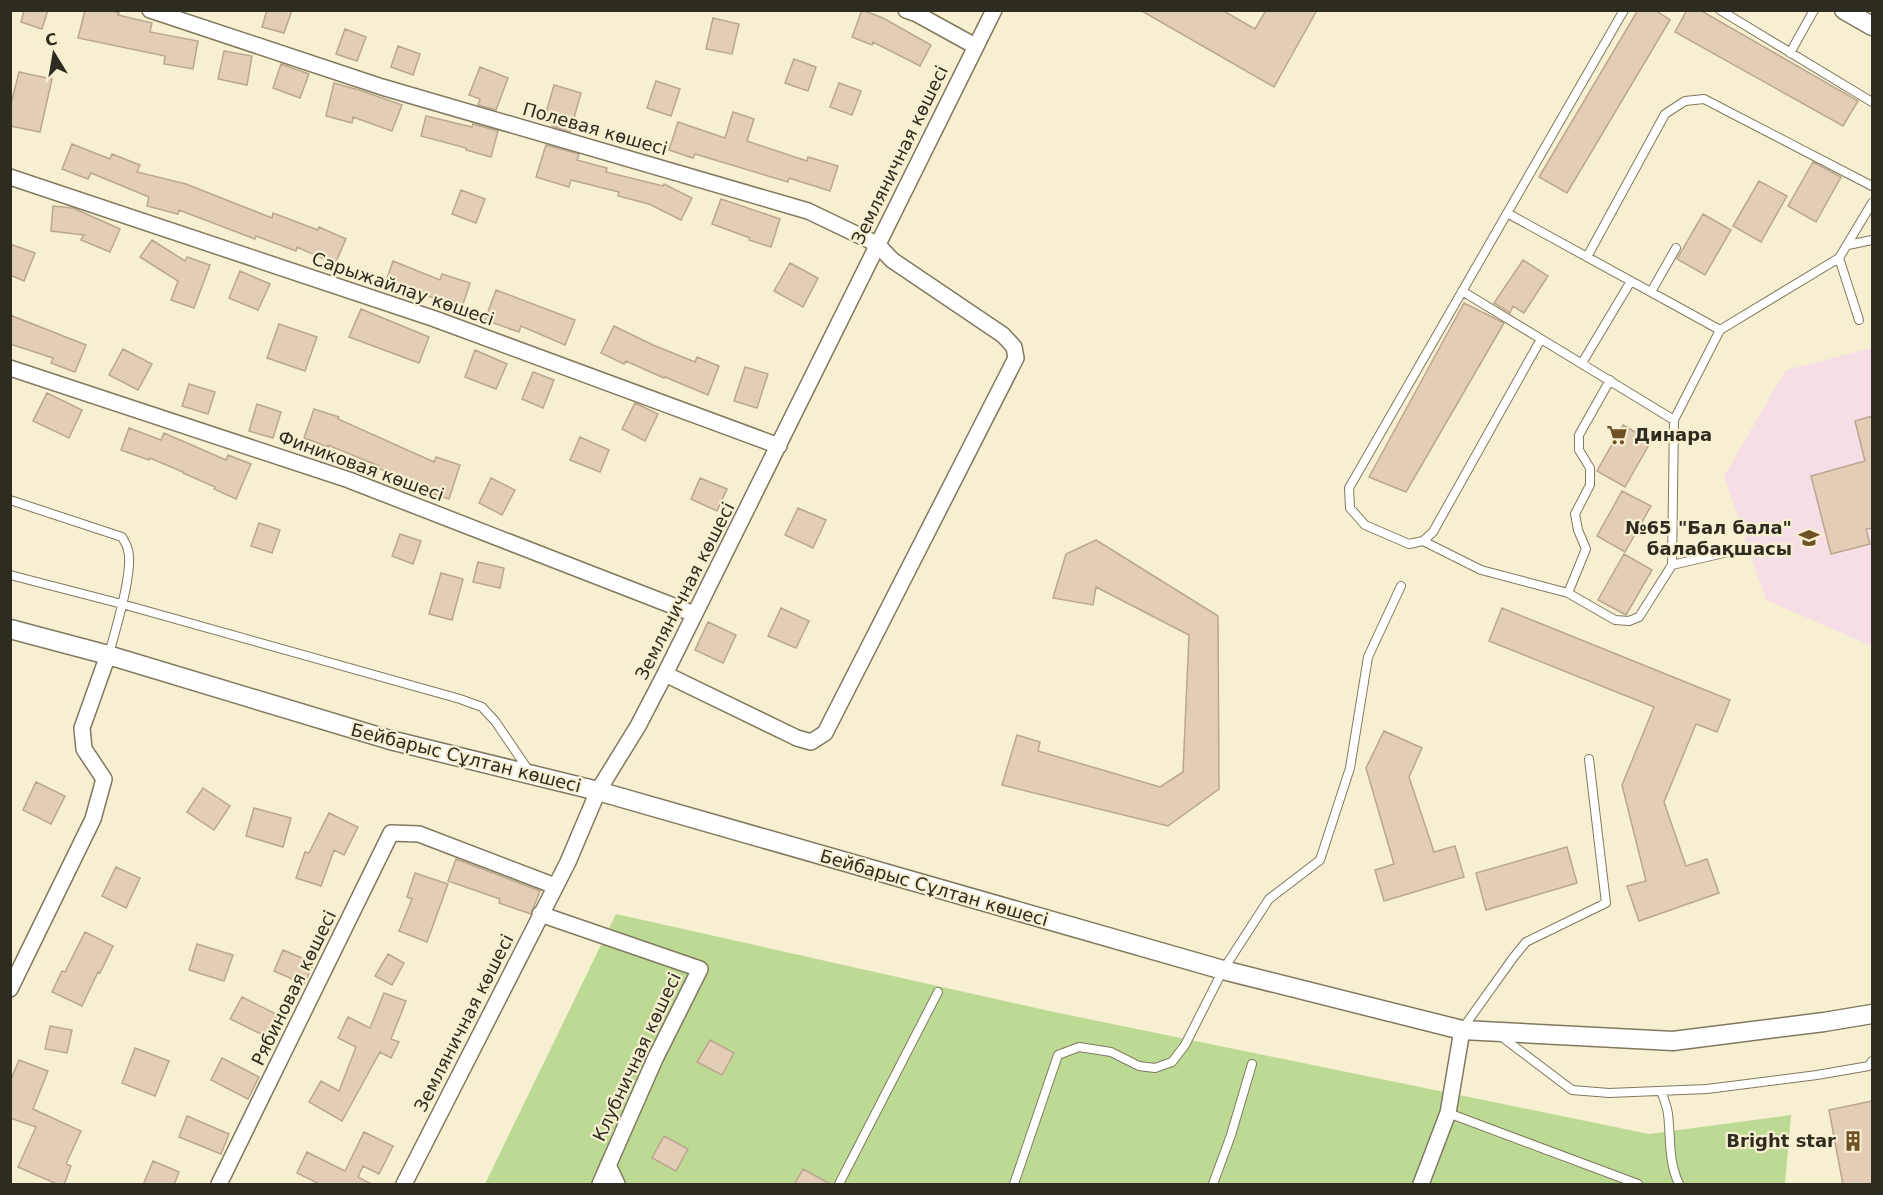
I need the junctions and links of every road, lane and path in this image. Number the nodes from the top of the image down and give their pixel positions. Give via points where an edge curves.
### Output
1 (150, 10) edge
2 (906, 10) edge
3 (994, 10) edge
4 (1624, 10) edge
5 (1720, 10) edge
6 (1814, 10) edge
7 (1844, 10) edge
8 (1872, 26) edge
9 (975, 46) junction
10 (1790, 52) junction
11 (1872, 102) edge
12 (10, 177) edge
13 (1872, 186) edge
14 (1872, 203) edge
15 (1507, 213) junction
16 (1872, 240) edge
17 (877, 244) junction
18 (1848, 245) junction
19 (1676, 248) dead end
20 (1587, 257) junction
21 (1839, 258) junction
22 (1631, 281) junction
23 (1462, 291) junction
24 (1651, 292) junction
25 (1859, 320) dead end
26 (1720, 330) junction
27 (1541, 339) junction
28 (1582, 363) junction
29 (10, 368) edge
30 (1610, 380) junction
31 (1674, 420) junction
32 (779, 446) junction
33 (10, 500) edge
34 (1423, 542) junction
35 (1728, 552) dead end
36 (1672, 565) junction
37 (10, 575) edge
38 (1401, 586) dead end
39 (1568, 592) junction
40 (122, 604) junction
41 (694, 614) junction
42 (10, 629) edge
43 (108, 655) junction
44 (665, 674) junction
45 (1589, 759) dead end
46 (531, 775) junction
47 (598, 791) junction
48 (555, 886) junction
49 (540, 914) junction
50 (1223, 970) junction
51 (10, 989) edge
52 (938, 992) dead end
53 (1872, 1014) edge
54 (1462, 1030) junction
55 (1496, 1032) junction
56 (1872, 1061) edge
57 (1252, 1064) dead end
58 (1661, 1091) junction
59 (1448, 1113) junction
60 (608, 1164) junction
61 (219, 1185) edge
62 (404, 1185) edge
63 (600, 1185) edge
64 (617, 1185) edge
65 (839, 1185) edge
66 (1014, 1185) edge
67 (1213, 1185) edge
68 (1421, 1185) edge
69 (1638, 1185) edge
70 (1679, 1185) edge

1 - 17 street, Полевая көшесі via 382,87 808,212
2 - 9 street
3 - 9 street, Земляничная көшесі
4 - 15 lane
5 - 10 lane
6 - 10 lane
7 - 8 street
9 - 17 street, Земляничная көшесі
10 - 11 lane
12 - 32 street, Сарыжайлау көшесі via 435,319
13 - 20 lane via 1704,99 1685,101 1665,114
14 - 18 lane
15 - 20 lane
15 - 23 lane
16 - 18 lane
17 - 32 street, Земляничная көшесі
17 - 44 street, Полевая көшесі via 892,260 1002,335 1014,346 1016,358 825,733 811,742 797,738
18 - 21 lane
19 - 24 lane
20 - 22 lane
21 - 25 lane
21 - 26 lane
22 - 24 lane
22 - 28 lane
23 - 27 lane
23 - 34 lane via 1349,488 1350,508 1365,525 1409,544
24 - 26 lane
26 - 31 lane
27 - 28 lane
27 - 34 lane via 1433,532
28 - 30 lane
29 - 41 street, Финиковая көшесі via 349,480
30 - 31 lane
30 - 39 lane via 1579,435 1579,450 1590,468 1590,485 1575,514 1586,549
31 - 36 lane
32 - 41 street, Земляничная көшесі
33 - 40 lane via 122,537 129,559
34 - 39 lane via 1481,570
35 - 36 lane
36 - 39 lane via 1639,617 1629,621 1615,620
37 - 40 lane
38 - 50 lane via 1368,657 1350,768 1320,860 1269,899
40 - 43 lane
40 - 46 lane via 482,707
41 - 44 street, Земляничная көшесі
42 - 43 street, Бейбарыс Сұлтан көшесі
43 - 46 street, Бейбарыс Сұлтан көшесі via 390,740
43 - 51 street via 82,728 84,748 104,779 100,797
44 - 47 street, Земляничная көшесі
45 - 54 lane via 1606,903 1526,942
46 - 47 street, Бейбарыс Сұлтан көшесі
47 - 48 street, Земляничная көшесі
47 - 50 street, Бейбарыс Сұлтан көшесі
48 - 49 street, Земляничная көшесі
48 - 61 street, Рябиновая көшесі via 419,834 391,833
49 - 60 street, Клубничная көшесі via 700,969
49 - 62 street, Земляничная көшесі
50 - 54 street, Бейбарыс Сұлтан көшесі
50 - 66 lane via 1192,1033 1172,1062 1155,1068 1139,1066 1111,1052 1079,1047 1058,1055
52 - 65 lane
53 - 55 street, Бейбарыс Сұлтан көшесі via 1673,1041
54 - 55 street, Бейбарыс Сұлтан көшесі
54 - 59 street
55 - 58 lane via 1572,1090
56 - 58 lane via 1869,1066 1817,1075
57 - 67 lane
58 - 70 lane via 1668,1113 1673,1172
59 - 68 street
59 - 69 lane
60 - 63 street, Клубничная көшесі
60 - 64 street

